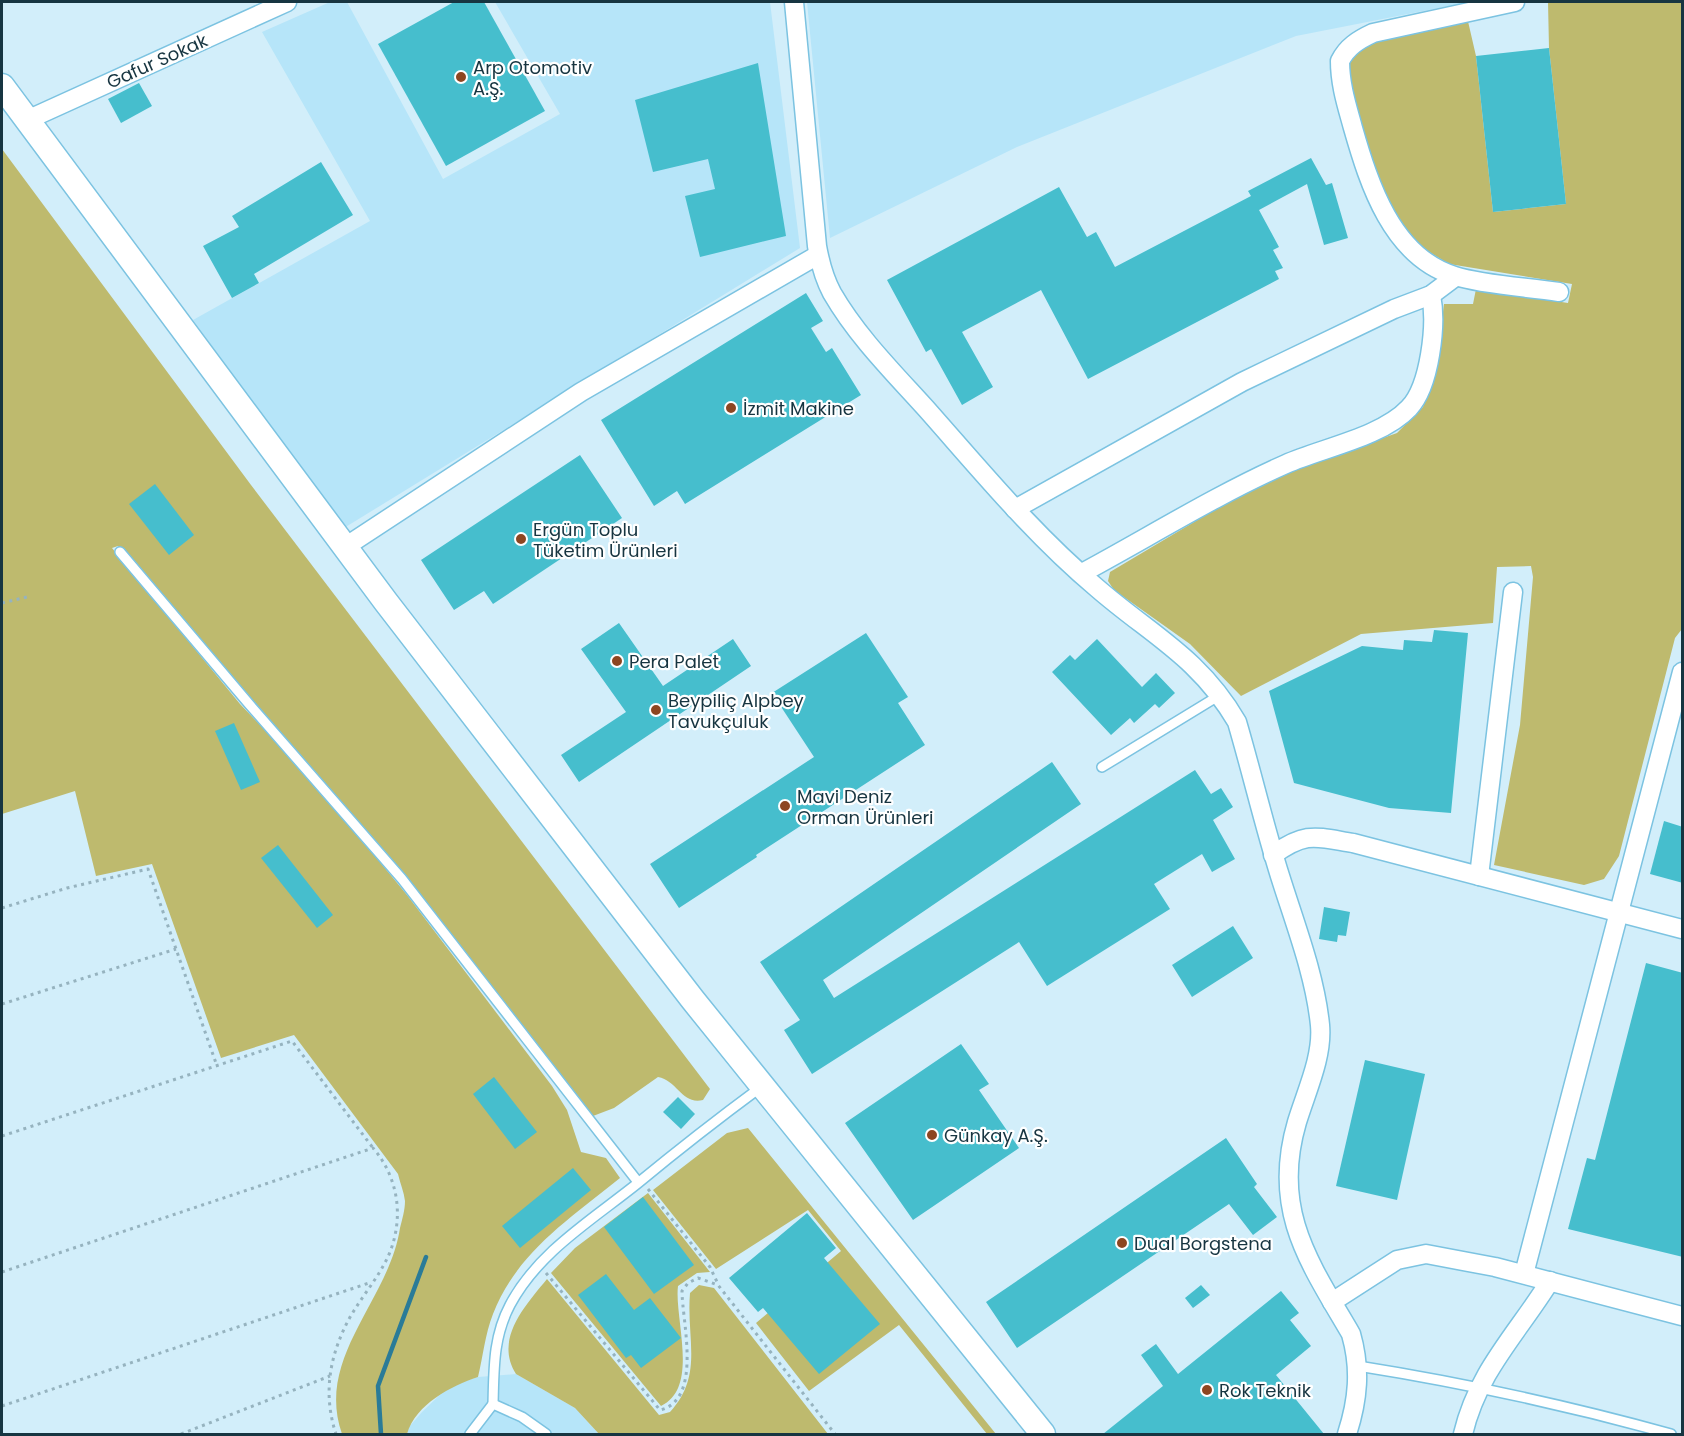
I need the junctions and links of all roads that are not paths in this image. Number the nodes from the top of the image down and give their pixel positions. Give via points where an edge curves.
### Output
1 (287, 2) edge
2 (794, 2) edge
3 (1515, 2) edge
4 (253, 9) edge
5 (2, 86) edge
6 (2, 108) edge
7 (27, 120) junction
8 (818, 255) junction
9 (1455, 277) junction
10 (1559, 292) dead end
11 (1431, 295) junction
12 (1014, 509) junction
13 (345, 547) junction
14 (120, 552) dead end
15 (1082, 573) junction
16 (1513, 592) dead end
17 (1683, 672) edge
18 (1221, 695) junction
19 (1102, 767) dead end
20 (1274, 855) junction
21 (1479, 876) junction
22 (1618, 912) junction
23 (1683, 929) edge
24 (757, 1090) junction
25 (640, 1181) junction
26 (1524, 1274) junction
27 (1551, 1281) junction
28 (1332, 1302) junction
29 (1683, 1316) edge
30 (1358, 1366) junction
31 (1481, 1388) junction
32 (493, 1404) junction
33 (470, 1434) edge
34 (546, 1434) edge
35 (1024, 1434) edge
36 (1043, 1434) edge
37 (1347, 1434) edge
38 (1464, 1434) edge
39 (1671, 1434) edge

1 - 4 street, Gafur Sokak
2 - 8 street
3 - 9 street via 1373,33 1349,47 1340,62 1343,90 1377,201 1413,250
4 - 7 street, Gafur Sokak
5 - 7 main road
6 - 24 main road via 374,611 681,1010
7 - 13 main road
8 - 12 street via 833,294 863,338
8 - 13 street via 581,392
9 - 10 street
9 - 11 street
11 - 12 street via 1242,382
11 - 15 street via 1434,324 1425,376 1418,396 1403,414 1387,425 1286,465
12 - 15 street
13 - 24 main road via 679,981
14 - 25 lane via 402,879
15 - 18 street via 1096,588 1179,650
16 - 21 street
17 - 22 street
18 - 19 lane
18 - 20 street via 1236,722
20 - 21 street via 1294,840 1327,839
20 - 28 street via 1307,967 1320,1038 1291,1146 1290,1209 1302,1249
21 - 22 street
22 - 23 street
22 - 26 street
24 - 25 lane
24 - 35 main road
24 - 36 main road
25 - 32 lane via 539,1265 509,1306 494,1357
26 - 27 street
26 - 28 street via 1452,1257 1410,1256 1382,1268
27 - 29 street
27 - 31 street via 1503,1346
28 - 30 street via 1351,1334
30 - 31 lane
30 - 37 street via 1357,1394
31 - 38 street
31 - 39 lane via 1560,1404
32 - 33 lane
32 - 34 lane

